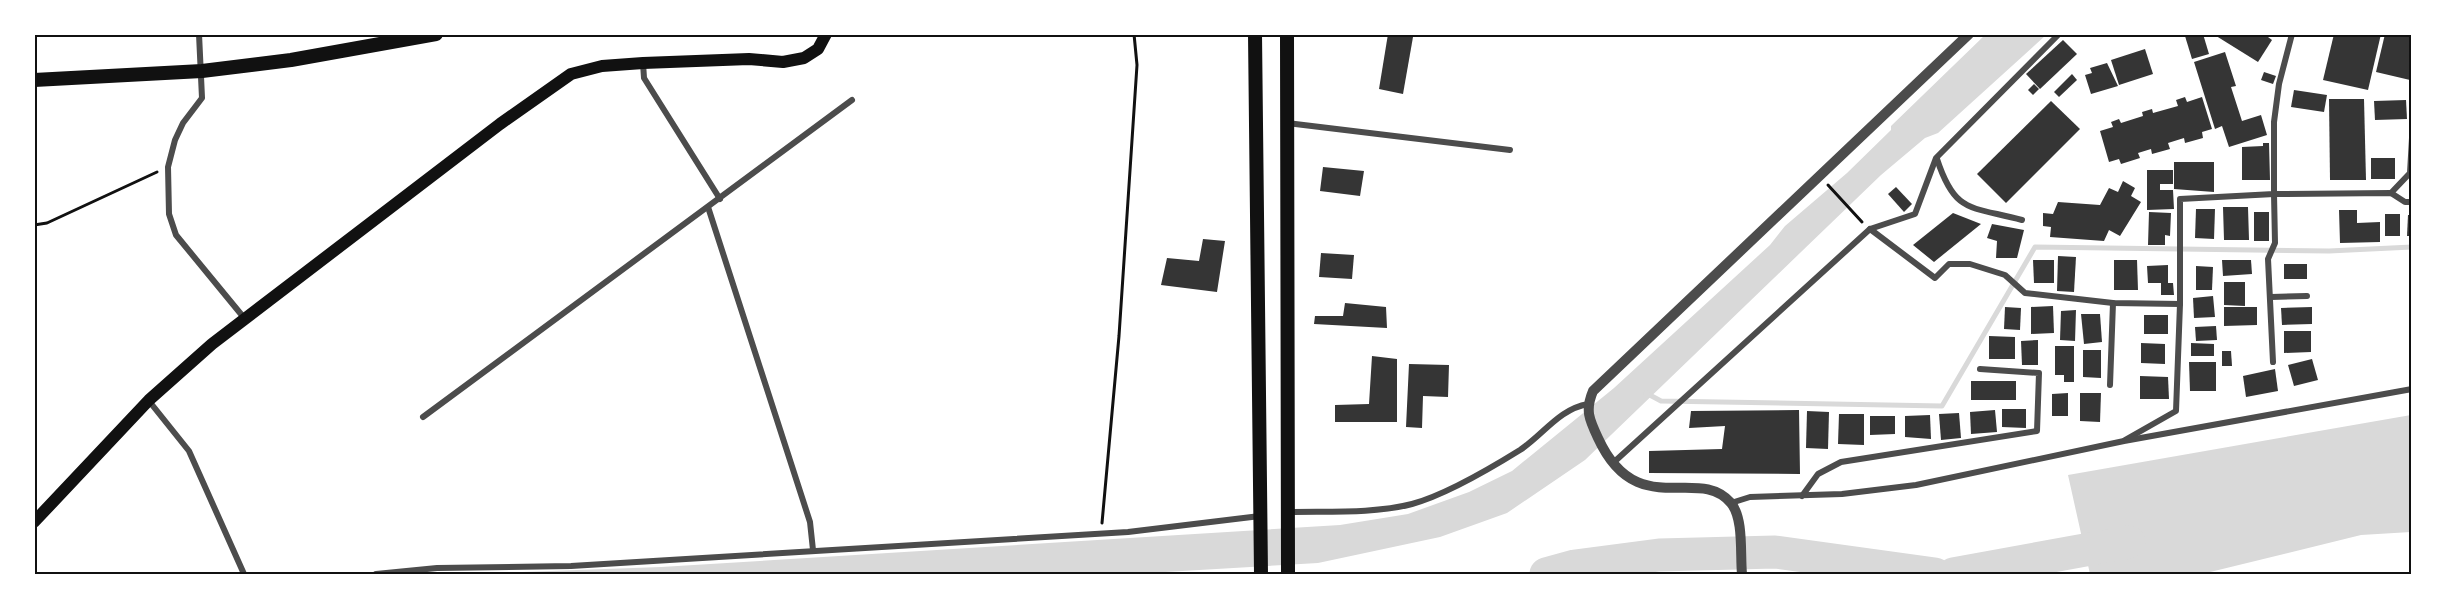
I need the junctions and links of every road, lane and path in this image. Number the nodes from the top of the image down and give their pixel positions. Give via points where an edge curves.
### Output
1 (199, 34) edge
2 (436, 34) edge
3 (826, 34) edge
4 (1134, 34) edge
5 (1255, 34) edge
6 (1287, 34) edge
7 (1969, 34) edge
8 (2059, 34) edge
9 (2292, 34) edge
10 (643, 63) junction
11 (202, 71) junction
12 (34, 80) edge
13 (852, 100) dead end
14 (1287, 123) junction
15 (2412, 138) edge
16 (1510, 150) dead end
17 (1936, 158) junction
18 (168, 167) junction
19 (1828, 186) dead end
20 (2391, 193) junction
21 (2274, 194) junction
22 (720, 199) junction
23 (2412, 202) edge
24 (708, 207) junction
25 (1861, 220) dead end
26 (2022, 220) dead end
27 (34, 225) edge
28 (1870, 229) junction
29 (2307, 296) dead end
30 (2271, 297) junction
31 (2113, 303) junction
32 (2180, 304) junction
33 (245, 318) junction
34 (2273, 362) dead end
35 (1980, 369) dead end
36 (2110, 385) dead end
37 (2412, 389) edge
38 (148, 400) junction
39 (1587, 409) junction
40 (423, 417) dead end
41 (2124, 441) junction
42 (1613, 463) junction
43 (1802, 496) junction
44 (1731, 503) junction
45 (1288, 517) junction
46 (1261, 519) junction
47 (34, 522) edge
48 (1102, 532) junction
49 (813, 550) junction
50 (244, 574) edge
51 (376, 574) edge
52 (1262, 574) edge
53 (1288, 574) edge
54 (1742, 574) edge

1 - 11 street
2 - 11 highway via 291,60
3 - 10 main road via 818,49 804,58 783,62 749,59
4 - 48 path via 1137,65
5 - 46 highway
6 - 14 highway
7 - 39 street via 1593,391
8 - 17 street
9 - 21 street via 2278,84
10 - 22 street via 644,78
10 - 33 main road via 602,66 572,74
11 - 12 highway
11 - 18 street via 202,98 183,123
13 - 22 street
14 - 16 street
14 - 45 highway
15 - 20 street via 2410,173
17 - 26 street via 1945,184 1960,204
17 - 28 street via 1915,214
18 - 27 path via 47,223
18 - 33 street via 169,214 176,236
19 - 25 path
20 - 21 street
20 - 23 street
21 - 30 street via 2275,243 2268,259
21 - 32 street via 2180,199
22 - 24 street
24 - 40 street
24 - 49 street via 810,522
28 - 31 street via 1935,278 1949,264 1970,264 2005,275 2025,293
28 - 42 street
29 - 30 street
30 - 34 street
31 - 32 street
31 - 36 street
32 - 41 street via 2176,411
33 - 38 main road
35 - 43 street via 2039,373 2037,431 1841,462 1818,474
37 - 41 street
38 - 47 main road
38 - 50 street via 189,451
39 - 42 street
39 - 45 street via 1565,412 1522,449 1413,504
41 - 43 street via 1916,486
42 - 44 street via 1635,482 1661,489 1705,488
43 - 44 street via 1750,497
44 - 54 street via 1738,525
45 - 53 highway
46 - 48 street
46 - 52 highway
48 - 49 street
49 - 51 street

